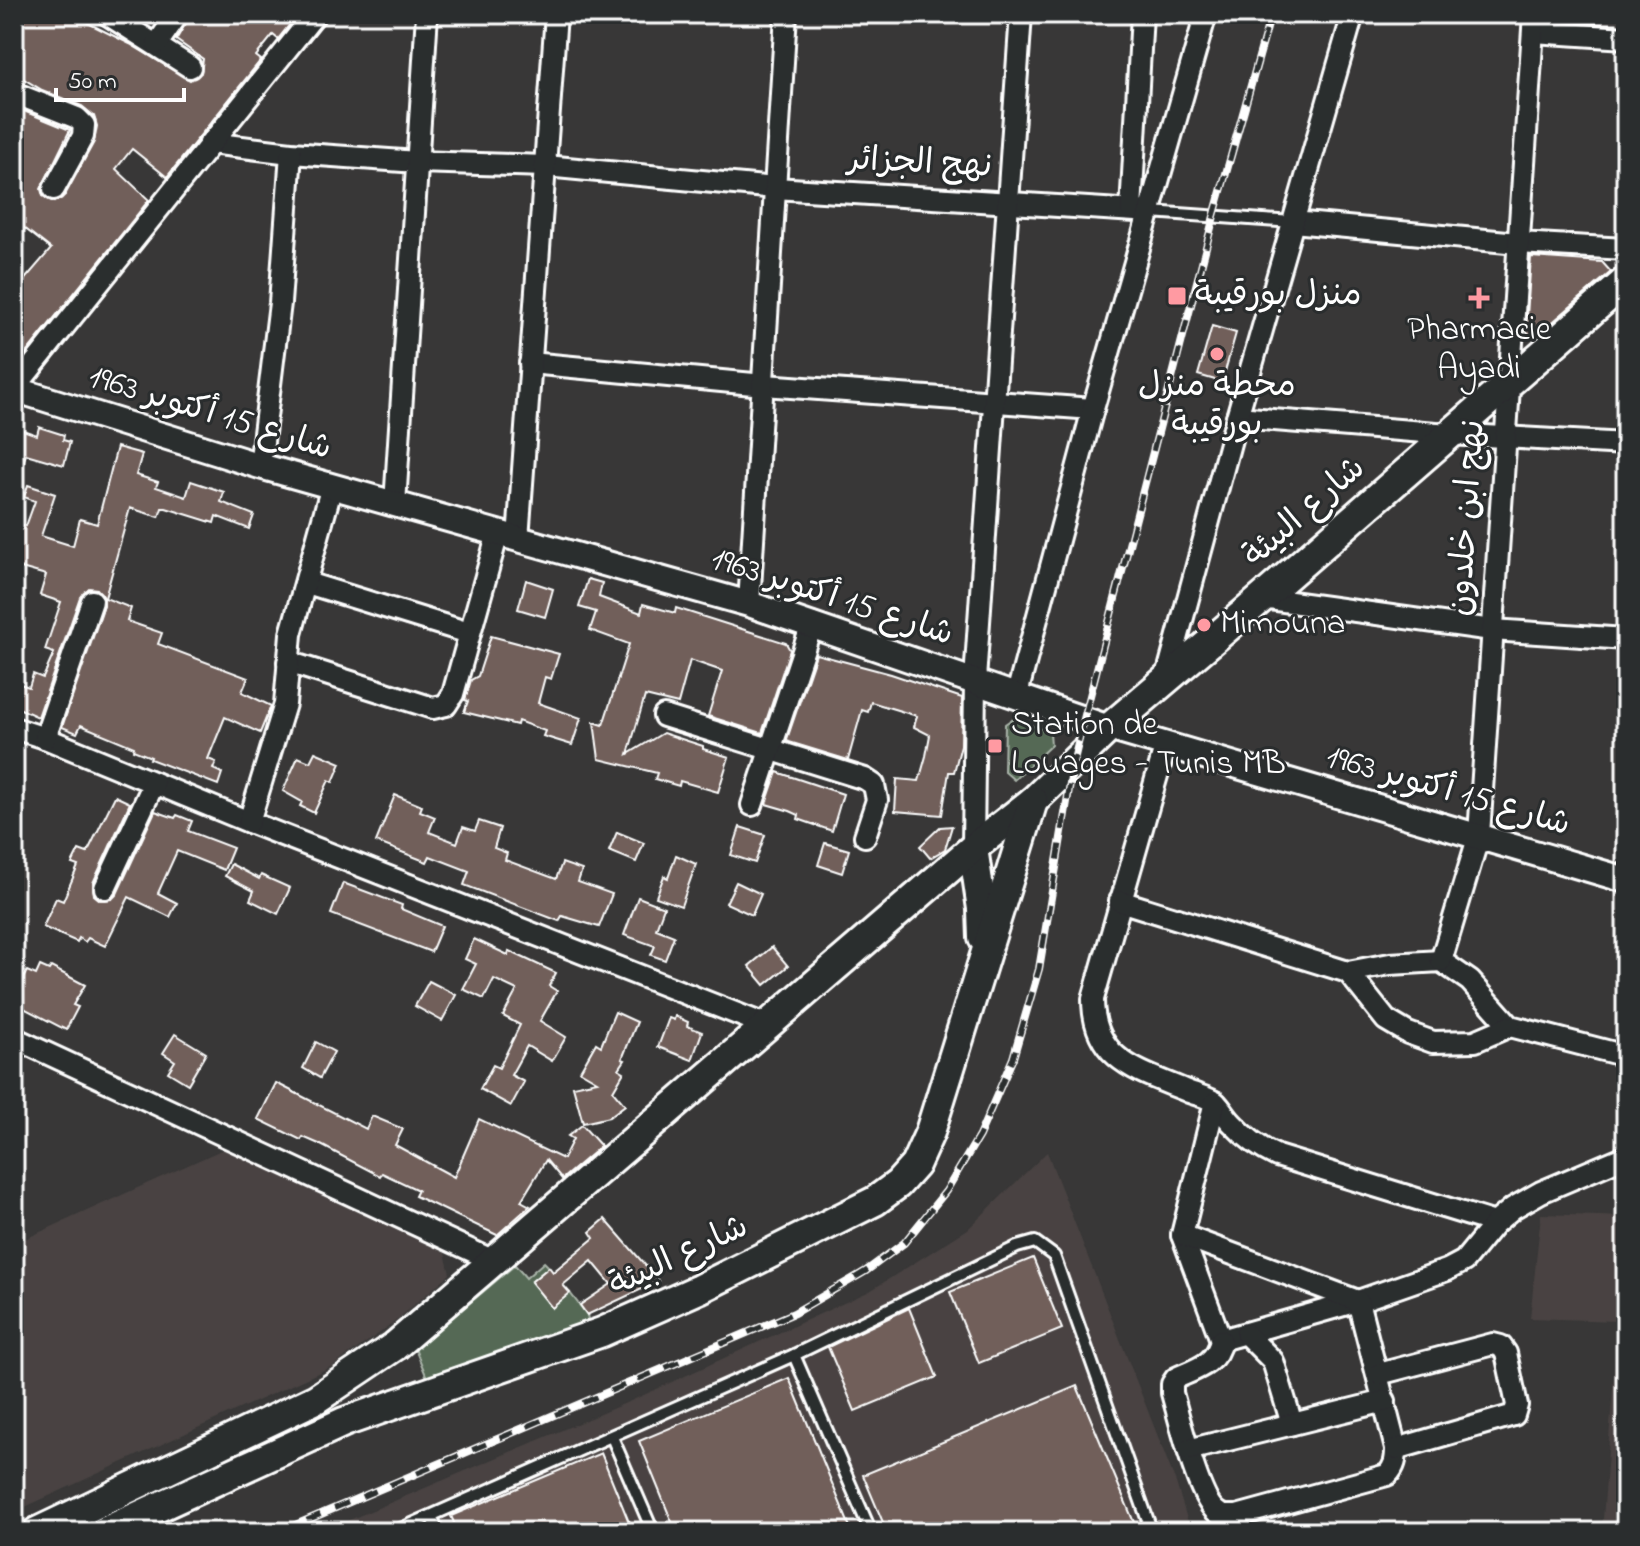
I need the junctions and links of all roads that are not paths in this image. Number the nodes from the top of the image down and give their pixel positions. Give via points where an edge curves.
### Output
1 (107, 14) edge
2 (178, 14) edge
3 (315, 14) edge
4 (427, 14) edge
5 (556, 14) edge
6 (786, 14) edge
7 (1021, 14) edge
8 (1142, 14) edge
9 (1206, 14) edge
10 (1353, 14) edge
11 (1533, 23) edge
12 (1626, 38) edge
13 (157, 44) junction
14 (190, 67) dead end
15 (14, 93) edge
16 (210, 143) junction
17 (291, 153) junction
18 (417, 162) junction
19 (546, 166) junction
20 (775, 188) junction
21 (54, 189) dead end
22 (1008, 202) junction
23 (1141, 211) junction
24 (1293, 222) junction
25 (1518, 243) junction
26 (1626, 249) edge
27 (1626, 281) edge
28 (530, 363) junction
29 (1509, 383) junction
30 (764, 385) junction
31 (14, 389) edge
32 (994, 403) junction
33 (1093, 409) junction
34 (1237, 417) junction
35 (1449, 434) junction
36 (1505, 437) junction
37 (1626, 444) edge
38 (260, 466) junction
39 (332, 486) junction
40 (395, 504) junction
41 (508, 536) junction
42 (307, 583) junction
43 (1262, 598) junction
44 (92, 601) dead end
45 (749, 604) junction
46 (812, 624) junction
47 (1492, 630) junction
48 (469, 633) junction
49 (1626, 639) edge
50 (288, 662) junction
51 (975, 680) junction
52 (1166, 680) junction
53 (1017, 694) junction
54 (664, 716) dead end
55 (14, 728) edge
56 (1109, 728) junction
57 (45, 738) junction
58 (1166, 744) junction
59 (770, 750) junction
60 (154, 783) junction
61 (1033, 801) junction
62 (752, 805) dead end
63 (249, 822) junction
64 (1479, 835) junction
65 (865, 836) dead end
66 (973, 848) junction
67 (1626, 880) edge
68 (105, 888) dead end
69 (1120, 901) junction
70 (983, 959) junction
71 (1441, 961) junction
72 (1348, 972) junction
73 (768, 1026) junction
74 (1510, 1026) junction
75 (14, 1038) edge
76 (1626, 1056) edge
77 (1215, 1102) junction
78 (1626, 1156) edge
79 (1495, 1223) junction
80 (1182, 1235) junction
81 (496, 1262) junction
82 (1358, 1301) junction
83 (1246, 1334) junction
84 (1221, 1340) junction
85 (794, 1355) junction
86 (1379, 1374) junction
87 (1385, 1401) junction
88 (1292, 1424) junction
89 (612, 1437) junction
90 (218, 1448) junction
91 (1396, 1449) junction
92 (1188, 1450) junction
93 (230, 1474) junction
94 (431, 1516) junction
95 (43, 1531) edge
96 (104, 1532) edge
97 (394, 1532) edge
98 (438, 1532) edge
99 (653, 1532) edge
100 (871, 1532) edge
101 (1152, 1532) edge

1 - 13 street
2 - 13 street
3 - 16 street
4 - 18 street
5 - 19 street
6 - 20 street
7 - 22 street
8 - 23 street
9 - 23 street
10 - 24 street
11 - 12 street
11 - 25 street, نهج ابن خلدون
13 - 14 street
15 - 21 street via 84,125
16 - 17 street, نهج الجزائر
16 - 31 street
17 - 18 street, نهج الجزائر
17 - 38 street
18 - 19 street, نهج الجزائر
18 - 40 street
19 - 20 street, نهج الجزائر
19 - 28 street
20 - 22 street, نهج الجزائر
20 - 30 street
22 - 23 street, نهج الجزائر
22 - 32 street
23 - 24 lane, نهج الجزائر
23 - 33 street
24 - 25 street, نهج الجزائر
24 - 34 street
25 - 26 street, نهج الجزائر
25 - 29 street, نهج ابن خلدون
27 - 29 main road, شارع البيئة
28 - 30 street
28 - 41 street
29 - 35 main road, شارع البيئة
29 - 36 street, نهج ابن خلدون
30 - 32 street
30 - 45 street
31 - 38 street, شارع 15 أكتوبر 1963
32 - 33 street
32 - 51 street
33 - 53 street
34 - 35 street
34 - 52 street
35 - 36 street
35 - 43 main road, شارع البيئة
36 - 37 street
36 - 47 street, نهج ابن خلدون
38 - 39 street, شارع 15 أكتوبر 1963
39 - 40 street, شارع 15 أكتوبر 1963
39 - 42 street
40 - 41 street, شارع 15 أكتوبر 1963
41 - 45 street, شارع 15 أكتوبر 1963
41 - 48 street
42 - 48 street
42 - 50 street
43 - 47 street
43 - 52 main road, شارع البيئة
44 - 57 street
45 - 46 street, شارع 15 أكتوبر 1963
46 - 51 street, شارع 15 أكتوبر 1963
46 - 59 street
47 - 49 street
47 - 64 street, نهج ابن خلدون
48 - 50 street via 449,701 438,709
50 - 63 street via 285,704
51 - 53 street, شارع 15 أكتوبر 1963
51 - 66 street
52 - 56 main road, شارع البيئة
53 - 56 street, شارع 15 أكتوبر 1963
54 - 59 street
55 - 57 street
56 - 58 street, شارع 15 أكتوبر 1963
56 - 61 main road, شارع البيئة
57 - 60 street
58 - 64 street, شارع 15 أكتوبر 1963
58 - 69 street
59 - 62 street
59 - 65 street via 874,785 877,800
60 - 63 street
60 - 68 street
61 - 66 main road, شارع البيئة
61 - 70 main road, شارع البيئة
63 - 73 street
64 - 67 street, شارع 15 أكتوبر 1963
64 - 71 street, نهج ابن خلدون
66 - 70 main road
66 - 73 main road, شارع البيئة
69 - 72 street
69 - 77 street via 1093,999 1099,1035 1112,1055 1130,1068
70 - 93 main road, شارع البيئة via 930,1132 915,1165 875,1201 602,1332 344,1422
71 - 72 street
71 - 74 street via 1470,981
72 - 74 street via 1386,1020 1433,1042 1475,1041
73 - 81 main road, شارع البيئة
74 - 76 street
75 - 81 street
77 - 79 street via 1262,1150
77 - 80 street
78 - 79 street via 1541,1192
79 - 82 street via 1464,1261
80 - 82 street
80 - 84 street
81 - 90 main road, شارع البيئة via 343,1382
82 - 83 street
82 - 86 street
83 - 84 street
83 - 88 street via 1273,1361
84 - 92 street via 1212,1361 1172,1384
85 - 89 lane
85 - 100 lane
85 - 101 lane via 1035,1242 1054,1256
86 - 87 street
86 - 91 street via 1493,1344 1506,1353 1517,1405 1514,1415
87 - 88 street
87 - 91 street
88 - 92 street
89 - 94 lane
89 - 99 lane
90 - 93 main road
90 - 95 main road, شارع البيئة
91 - 92 street via 1387,1475 1237,1516 1216,1512 1207,1501
93 - 96 main road, شارع البيئة
94 - 97 lane
94 - 98 lane

